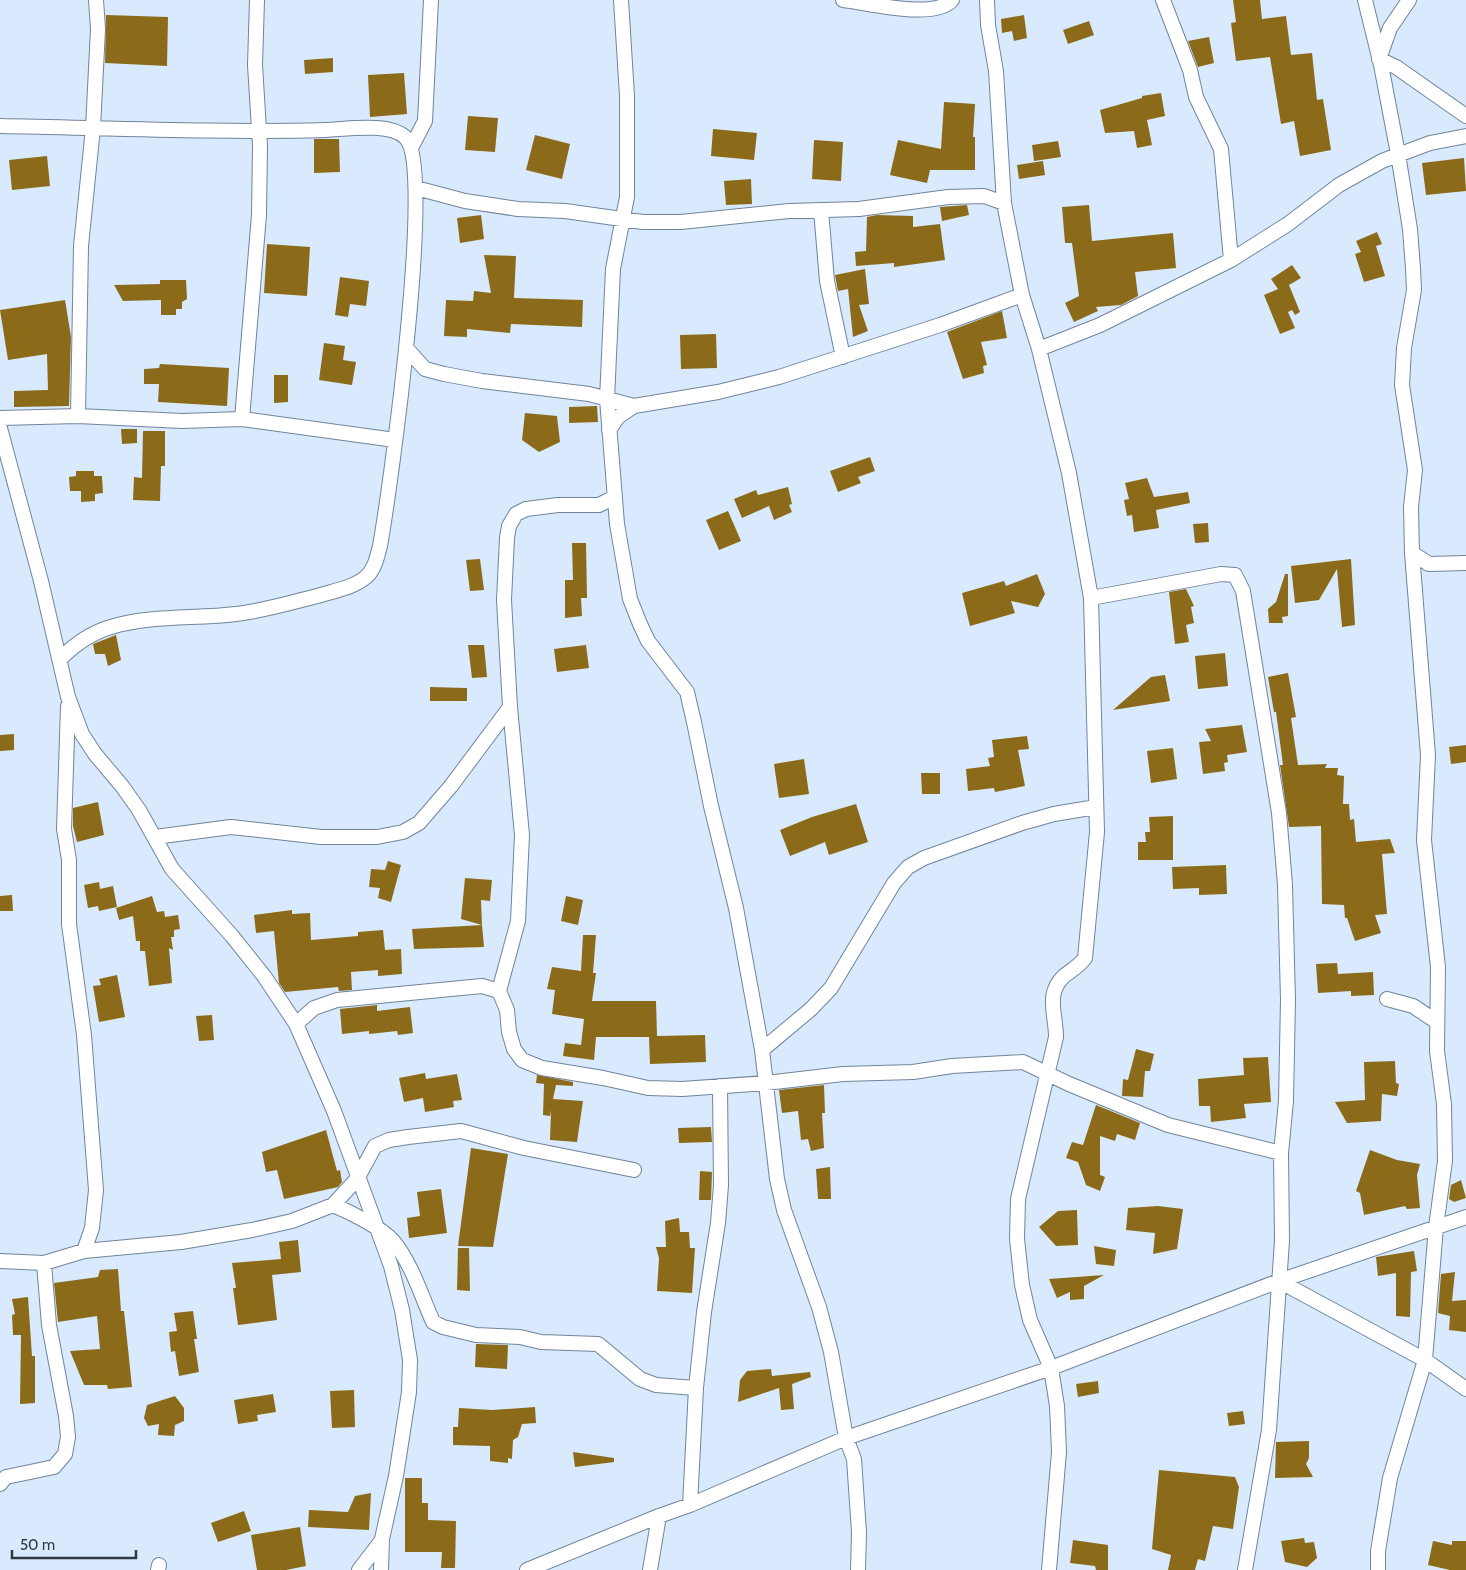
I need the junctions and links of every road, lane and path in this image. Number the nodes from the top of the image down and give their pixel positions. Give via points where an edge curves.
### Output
1 (96, 0) edge
2 (257, 0) edge
3 (431, 0) edge
4 (622, 0) edge
5 (843, 0) edge
6 (952, 0) edge
7 (987, 0) edge
8 (1163, 0) edge
9 (1365, 0) edge
10 (1409, 0) edge
11 (1379, 59) junction
12 (1466, 116) edge
13 (0, 126) edge
14 (93, 128) junction
15 (258, 129) junction
16 (1466, 136) edge
17 (412, 146) junction
18 (1398, 154) junction
19 (416, 188) junction
20 (1004, 203) junction
21 (821, 210) junction
22 (622, 220) junction
23 (1231, 260) junction
24 (1022, 295) junction
25 (407, 349) junction
26 (1039, 350) junction
27 (843, 357) junction
28 (607, 399) junction
29 (634, 406) junction
30 (78, 416) junction
31 (0, 418) edge
32 (242, 419) junction
33 (0, 428) edge
34 (609, 430) junction
35 (395, 440) junction
36 (615, 497) junction
37 (1412, 554) junction
38 (1466, 563) edge
39 (1091, 598) junction
40 (60, 659) junction
41 (68, 697) junction
42 (510, 707) junction
43 (1096, 808) junction
44 (155, 837) junction
45 (499, 991) junction
46 (1387, 999) dead end
47 (1437, 1022) junction
48 (296, 1024) junction
49 (762, 1050) junction
50 (1046, 1073) junction
51 (766, 1083) junction
52 (720, 1086) junction
53 (1281, 1153) junction
54 (634, 1170) dead end
55 (357, 1179) junction
56 (334, 1205) junction
57 (1466, 1217) edge
58 (1436, 1227) junction
59 (376, 1229) junction
60 (84, 1251) junction
61 (0, 1261) edge
62 (44, 1263) junction
63 (1279, 1281) junction
64 (1425, 1360) junction
65 (1051, 1368) junction
66 (696, 1388) junction
67 (1466, 1389) edge
68 (846, 1438) junction
69 (0, 1484) edge
70 (690, 1505) junction
71 (658, 1516) junction
72 (382, 1539) junction
73 (359, 1570) edge
74 (381, 1570) edge
75 (527, 1570) edge
76 (650, 1570) edge
77 (858, 1570) edge
78 (1049, 1570) edge
79 (1245, 1570) edge
80 (1378, 1570) edge

1 - 14 street via 98,29
2 - 15 street via 255,65
3 - 17 street via 425,121
4 - 22 street via 628,187
5 - 6 street via 929,10 945,7
7 - 20 street via 996,71
8 - 23 street via 1190,70 1196,97 1222,150
9 - 11 street
10 - 11 street via 1390,28
11 - 12 street via 1396,66
11 - 18 street
13 - 14 street
14 - 15 street
14 - 30 street via 81,246
15 - 17 street via 392,129 405,136
15 - 32 street via 259,215
16 - 18 street
17 - 19 street
18 - 23 street via 1339,185 1288,224
18 - 37 street via 1410,229 1414,290 1404,348 1402,385 1415,470 1410,508
19 - 22 street via 465,200
19 - 25 street
20 - 21 street via 984,196 963,196 859,209
20 - 24 street
21 - 22 street via 681,222
21 - 27 street via 827,281
22 - 28 street via 613,269
23 - 26 street via 1100,325
24 - 26 street
24 - 27 street
25 - 28 street via 425,369 444,374
25 - 35 street
26 - 39 street via 1069,473
27 - 29 street via 718,392
28 - 29 street
28 - 34 street
29 - 34 street via 618,417
30 - 31 street
30 - 32 street via 135,421
32 - 35 street
33 - 40 street
34 - 36 street
35 - 40 street via 376,564 368,576 356,584 287,604 237,614 136,621 111,627 92,634
36 - 42 street via 599,505 526,509 516,514 509,526 504,600
36 - 49 street via 630,599 648,641 686,692 690,707 736,908
37 - 38 street via 1429,564
37 - 47 street via 1428,755 1424,840 1438,967
39 - 43 street
39 - 53 street via 1221,574 1235,575 1243,591 1279,813 1285,885 1286,1101
40 - 41 street
41 - 44 street via 82,734 134,802
41 - 60 street via 64,829 70,867 70,931 84,1035 96,1190 92,1228
42 - 44 street via 451,786 419,823 403,832 377,837 321,837 230,828
42 - 45 street via 522,836 518,921
43 - 49 street via 1022,823 924,858 908,867 894,882 831,988
43 - 50 street via 1097,832 1085,958 1053,989 1056,1037
44 - 48 street via 172,869 264,976
45 - 48 street via 482,986 337,1000 314,1008
45 - 52 street via 507,1010 514,1049 522,1060 542,1068 648,1088
46 - 47 street via 1414,1006
47 - 58 street via 1445,1161
48 - 55 street via 334,1112
49 - 51 street
50 - 51 street via 1023,1062 913,1072 843,1074
50 - 53 street via 1168,1125
50 - 65 street via 1018,1199 1018,1239 1022,1285 1030,1320
51 - 52 street
51 - 68 street via 777,1179 784,1210 819,1307 831,1352
52 - 66 street via 718,1223
53 - 63 street
54 - 55 street via 461,1132 408,1136 374,1146
55 - 56 street
55 - 59 street
56 - 59 street
56 - 60 street via 292,1221 252,1230 181,1242
57 - 58 street
58 - 63 street
58 - 64 street
59 - 66 street via 392,1240 402,1254 433,1322 476,1335 598,1344 640,1379 656,1385
59 - 72 street via 391,1266 410,1360 405,1424
60 - 62 street
61 - 62 street
62 - 69 street via 49,1325 66,1416 68,1437 65,1454 54,1467 6,1477
63 - 64 street
63 - 65 street
63 - 79 street via 1269,1430
64 - 67 street
64 - 80 street via 1390,1478
65 - 68 street
65 - 78 street via 1059,1452
66 - 70 street
68 - 70 street
68 - 77 street via 854,1459
70 - 71 street
71 - 75 street
71 - 76 street
72 - 73 street
72 - 74 street

